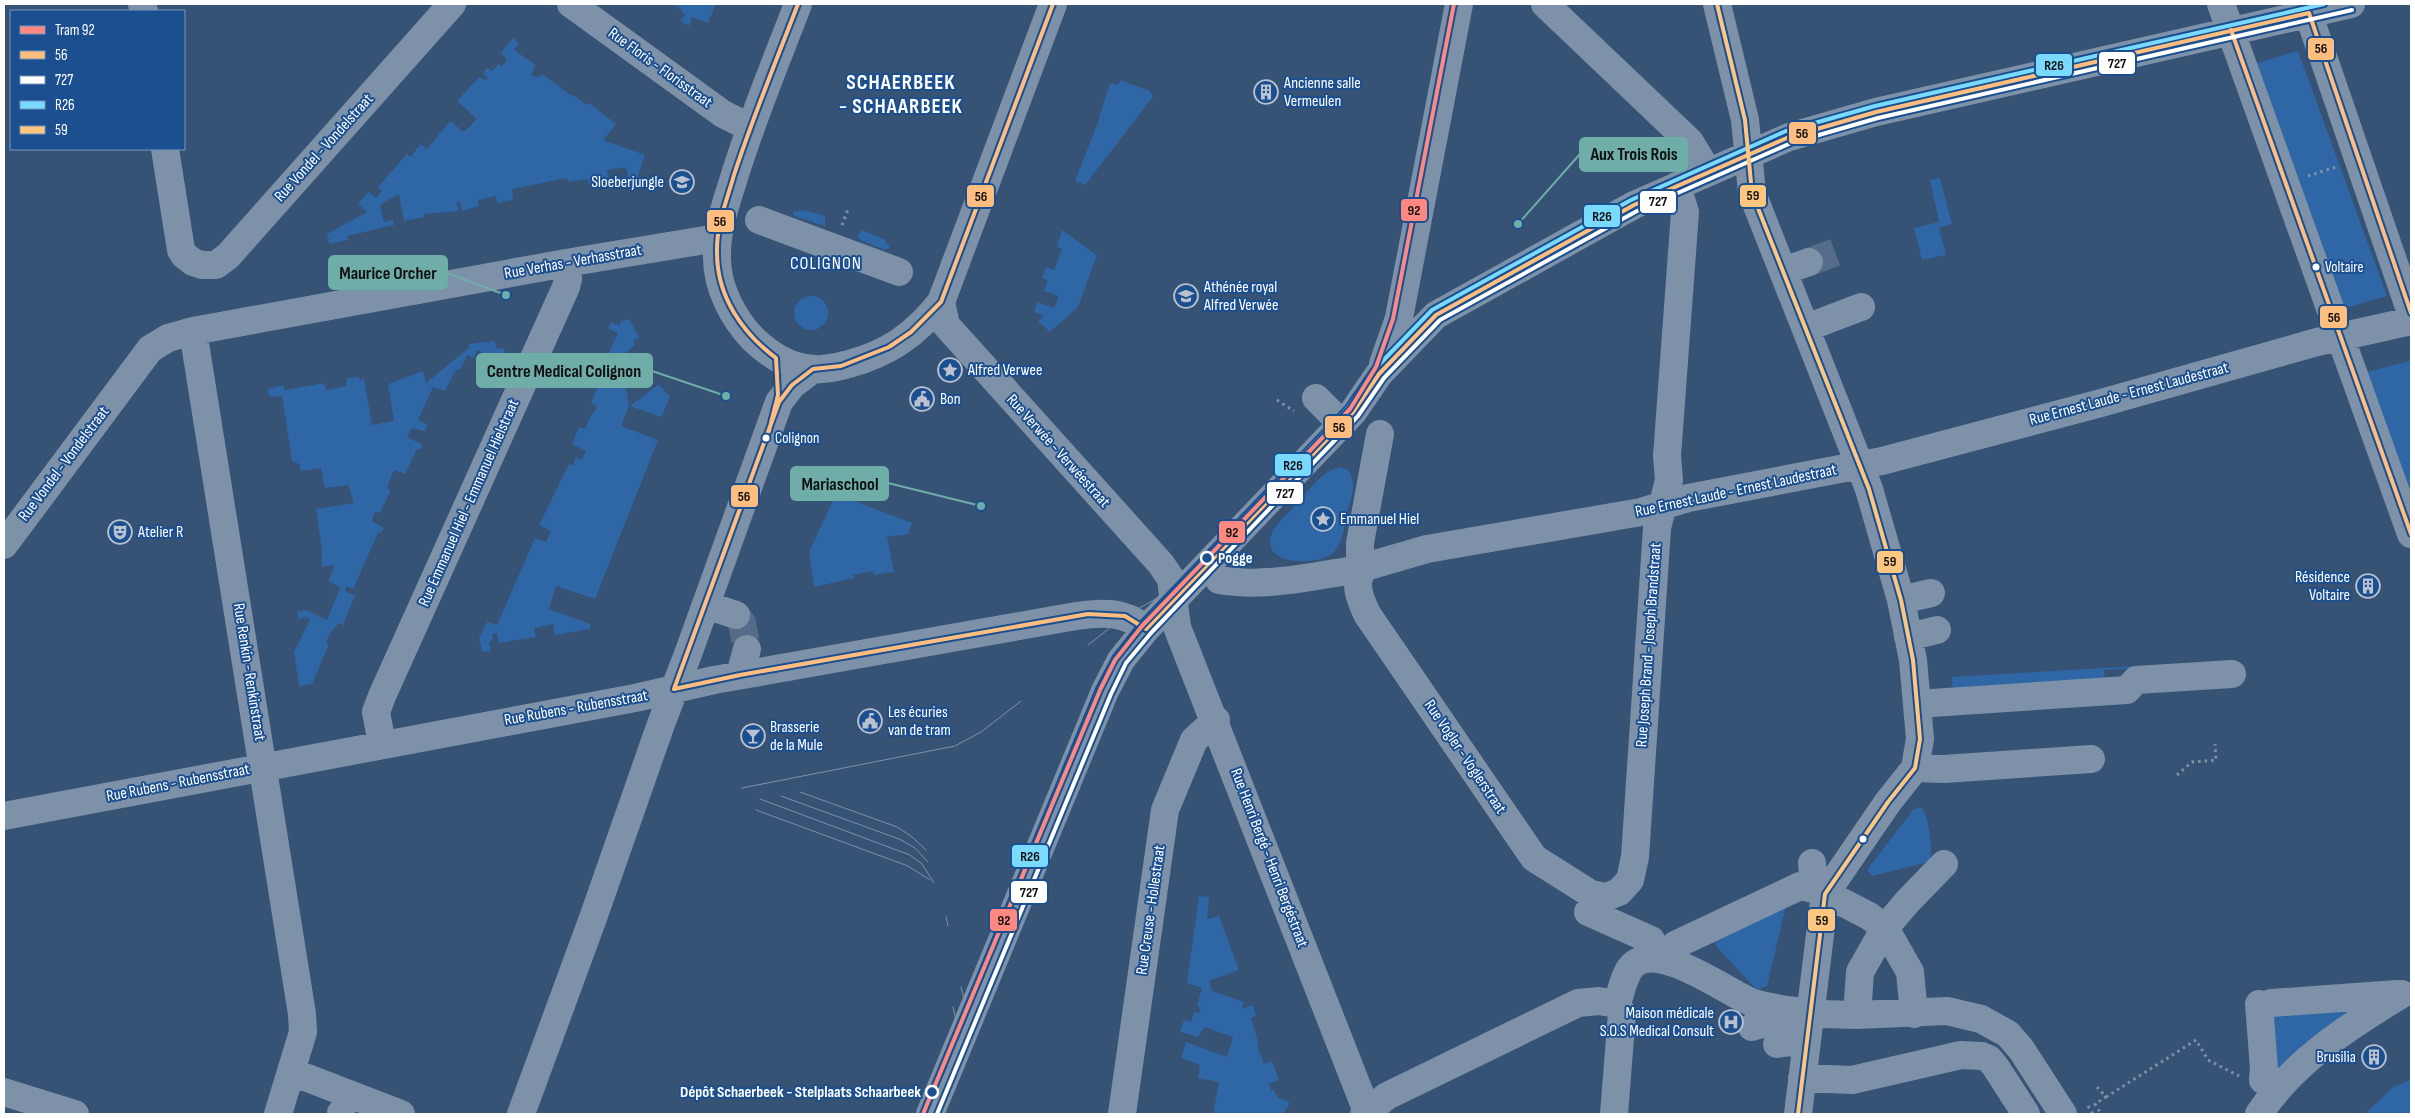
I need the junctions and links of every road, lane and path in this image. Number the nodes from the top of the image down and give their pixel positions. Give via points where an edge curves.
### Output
1 (452, 4) edge
2 (570, 4) edge
3 (798, 4) edge
4 (1053, 4) edge
5 (1459, 4) edge
6 (1545, 4) edge
7 (1717, 4) edge
8 (2221, 4) edge
9 (2351, 4) edge
10 (2307, 9) edge
11 (2231, 30) junction
12 (751, 128) junction
13 (165, 150) edge
14 (1748, 155) junction
15 (2337, 167) dead end
16 (1708, 172) junction
17 (2305, 177) dead end
18 (1677, 186) junction
19 (849, 206) dead end
20 (758, 220) dead end
21 (841, 228) dead end
22 (717, 238) junction
23 (1809, 262) tunnel mouth
24 (566, 263) junction
25 (1783, 271) junction
26 (899, 272) dead end
27 (1403, 297) junction
28 (940, 302) junction
29 (1862, 307) dead end
30 (2411, 313) edge
31 (1436, 315) junction
32 (2411, 321) edge
33 (1806, 328) junction
34 (193, 331) junction
35 (2341, 338) junction
36 (776, 358) junction
37 (813, 369) junction
38 (1378, 374) junction
39 (1316, 398) dead end
40 (779, 402) junction
41 (1342, 424) junction
42 (1380, 434) dead end
43 (1860, 465) junction
44 (1663, 505) junction
45 (2411, 534) edge
46 (4, 545) edge
47 (1354, 564) junction
48 (1219, 580) dead end
49 (1931, 593) dead end
50 (1174, 600) junction
51 (1901, 600) junction
52 (706, 605) junction
53 (736, 615) dead end
54 (1146, 629) junction
55 (1937, 630) dead end
56 (1908, 637) junction
57 (747, 649) tunnel mouth
58 (2232, 674) dead end
59 (740, 675) junction
60 (674, 689) junction
61 (1917, 704) junction
62 (1216, 720) junction
63 (382, 744) junction
64 (2215, 744) dead end
65 (2091, 759) dead end
66 (264, 767) junction
67 (1915, 768) junction
68 (2176, 775) dead end
69 (4, 816) edge
70 (1812, 863) dead end
71 (1944, 864) dead end
72 (1619, 892) joint
73 (1842, 902) dead end
74 (1588, 912) dead end
75 (1885, 928) junction
76 (1664, 948) junction
77 (1607, 974) dead end
78 (2406, 993) edge
79 (1617, 1004) junction
80 (1914, 1014) junction
81 (1857, 1015) junction
82 (1752, 1026) dead end
83 (1806, 1040) junction
84 (1777, 1044) dead end
85 (292, 1072) junction
86 (1802, 1078) junction
87 (2097, 1088) dead end
88 (4, 1092) edge
89 (2265, 1096) edge
90 (2106, 1097) junction
91 (2075, 1109) edge
92 (1366, 1113) edge
93 (75, 1114) edge
94 (278, 1114) edge
95 (400, 1114) edge
96 (520, 1114) edge
97 (930, 1114) edge
98 (1122, 1114) edge
99 (1614, 1114) edge
100 (1798, 1114) edge
101 (2026, 1114) edge
102 (2093, 1114) edge
103 (2101, 1114) edge

1 - 13 street, Rue Vondel - Vondelstraat via 223,261 202,265 185,256 181,250
2 - 12 street, Rue Floris - Florisstraat via 723,114
3 - 12 street
4 - 28 street
5 - 27 street
6 - 16 street via 1690,142
7 - 14 street via 1745,120
8 - 11 street
9 - 10 street
10 - 11 street
10 - 30 street
11 - 14 street via 1876,112 1789,138
11 - 35 street
12 - 22 street
14 - 16 street
14 - 25 street via 1752,193
15 - 17 path
16 - 18 street
18 - 31 street via 1634,205
18 - 44 street, Rue Joseph Brand - Joseph Brandstraat via 1685,212 1666,456 1669,480
19 - 21 path
20 - 26 street
22 - 24 street, Rue Verhas - Verhasstraat
22 - 36 street via 716,260 722,289 740,325
23 - 25 street
24 - 34 street, Rue Verhas - Verhasstraat
24 - 63 street, Rue Emmanuel Hiel - Emmanuel Hielstraat via 566,287 382,696 376,712
25 - 33 street
27 - 31 street via 1410,314 1418,317
27 - 38 street via 1395,335
28 - 37 street via 929,317 895,346 874,357 826,370
28 - 50 street, Rue Verwée - Verwéestraat via 946,325 1161,564 1171,579
29 - 33 street
31 - 38 street
32 - 35 street, Rue Ernest Laude - Ernest Laudestraat
33 - 43 street
34 - 46 street, Rue Vondel - Vondelstraat via 168,338 150,349
34 - 66 street, Rue Renkin - Renkinstraat
35 - 43 street, Rue Ernest Laude - Ernest Laudestraat
35 - 45 street
36 - 37 street via 794,366
36 - 40 street
37 - 40 street via 792,384
38 - 41 street
39 - 41 street
40 - 52 street
41 - 50 street
42 - 47 street, Rue Vogler - Voglerstraat
43 - 44 street, Rue Ernest Laude - Ernest Laudestraat
43 - 51 street via 1870,489
44 - 47 street, Rue Ernest Laude - Ernest Laudestraat via 1641,512 1427,549 1365,567
44 - 72 street, Rue Joseph Brand - Joseph Brandstraat via 1657,528 1635,857 1630,880
47 - 48 street, Rue Ernest Laude - Ernest Laudestraat via 1274,581
47 - 72 street, Rue Vogler - Voglerstraat via 1367,614 1534,858 1591,894 1606,897
49 - 51 street
50 - 54 street
50 - 62 street, Rue Henri Bergé - Henri Bergéstraat via 1177,627
51 - 56 street
52 - 53 street
52 - 60 street
54 - 59 street, Rue Rubens - Rubensstraat via 1125,616 1088,614
54 - 97 street via 1121,660 1105,691
55 - 56 street
56 - 61 street
57 - 59 street
58 - 61 street via 2136,680 2127,690
59 - 60 street, Rue Rubens - Rubensstraat
60 - 63 street, Rue Rubens - Rubensstraat
60 - 96 street
61 - 67 street via 1920,739
62 - 92 street, Rue Henri Bergé - Henri Bergéstraat
62 - 98 street, Rue Creuse - Hollestraat via 1194,740 1165,810
63 - 66 street, Rue Rubens - Rubensstraat
64 - 68 path via 2216,760 2192,762
65 - 67 street
66 - 69 street, Rue Rubens - Rubensstraat
66 - 85 street, Rue Renkin - Renkinstraat via 302,1014 303,1032
67 - 83 street via 1825,894
70 - 76 street via 1814,889 1800,886
71 - 75 street
73 - 75 street
74 - 76 street
75 - 80 street via 1910,972
75 - 81 street via 1860,972
76 - 77 street via 1632,946 1617,955 1612,970
76 - 79 street via 1633,965
76 - 81 street via 1752,1002 1808,1012
78 - 89 street via 2333,1038
78 - 89 street via 2265,1004
79 - 92 street via 1599,1000 1578,1003 1387,1096
79 - 99 street via 1622,1013
80 - 81 street
80 - 91 street via 1947,1011 1968,1015 2008,1034
82 - 83 street via 1768,1022 1791,1030
83 - 84 street
83 - 86 street
85 - 94 street, Rue Renkin - Renkinstraat
85 - 95 street
86 - 100 street
86 - 101 street via 1852,1080 1961,1056 1982,1056 1995,1066
87 - 90 path
88 - 93 street
89 - 90 path via 2208,1060 2196,1040
90 - 103 path via 2095,1104
91 - 102 path

